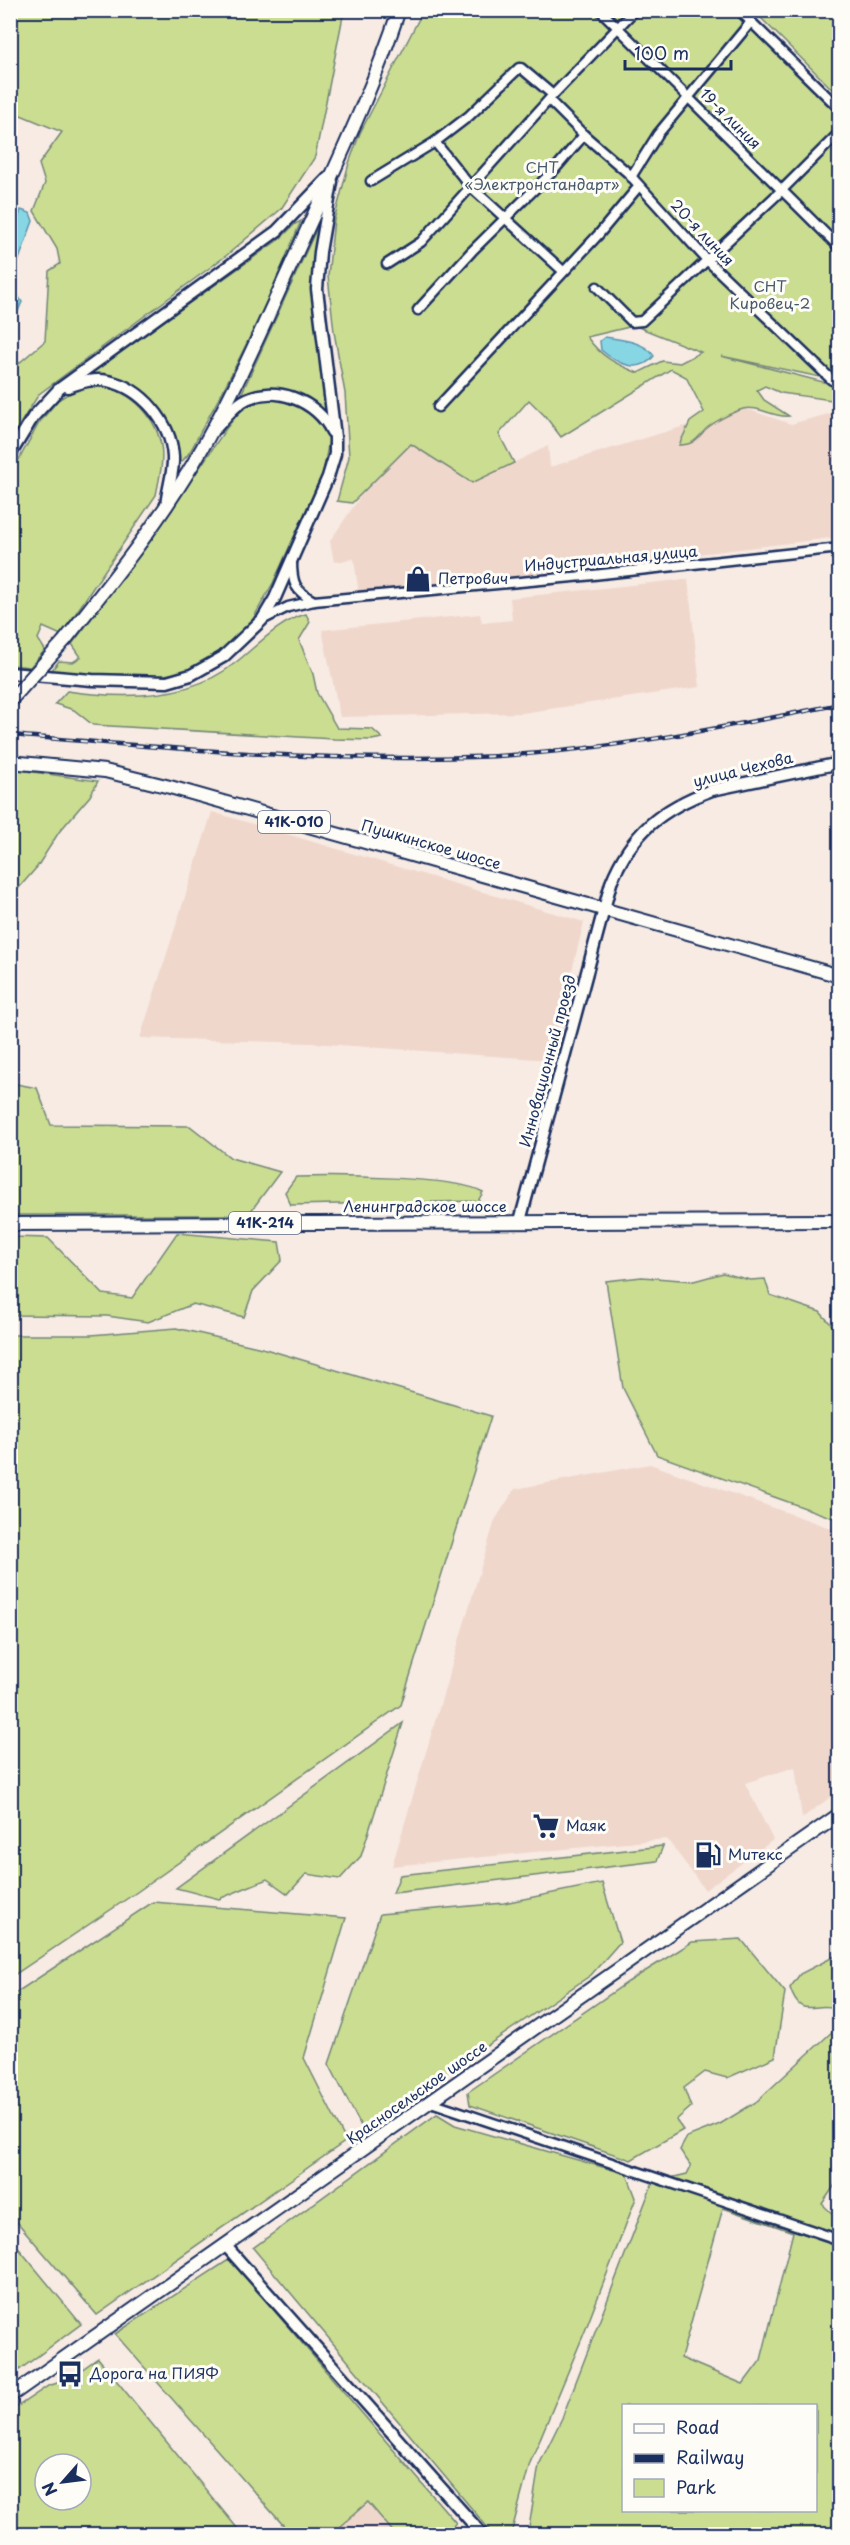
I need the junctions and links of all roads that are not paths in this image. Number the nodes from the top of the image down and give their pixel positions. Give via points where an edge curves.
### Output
1 (397, 10) edge
2 (408, 10) edge
3 (600, 10) edge
4 (634, 10) edge
5 (739, 10) edge
6 (750, 23) junction
7 (616, 28) junction
8 (385, 51) junction
9 (551, 97) junction
10 (688, 97) junction
11 (840, 109) edge
12 (840, 132) edge
13 (584, 135) junction
14 (435, 142) junction
15 (333, 173) junction
16 (632, 177) junction
17 (372, 181) dead end
18 (470, 186) junction
19 (639, 186) junction
20 (781, 191) junction
21 (506, 218) junction
22 (840, 248) edge
23 (707, 260) junction
24 (387, 264) dead end
25 (563, 271) junction
26 (597, 287) dead end
27 (418, 310) dead end
28 (832, 380) dead end
29 (59, 389) junction
30 (438, 407) dead end
31 (210, 435) junction
32 (335, 437) junction
33 (10, 455) edge
34 (165, 507) junction
35 (840, 548) edge
36 (292, 562) junction
37 (314, 601) junction
38 (262, 620) junction
39 (10, 673) edge
40 (10, 701) edge
41 (10, 762) edge
42 (840, 763) edge
43 (604, 909) junction
44 (840, 976) edge
45 (520, 1221) junction
46 (840, 1221) edge
47 (10, 1224) edge
48 (840, 1814) edge
49 (431, 2102) junction
50 (840, 2240) edge
51 (226, 2246) junction
52 (10, 2396) edge
53 (482, 2535) edge

1 - 8 main road
2 - 8 main road
3 - 7 street, 19-я линия
4 - 7 street
5 - 6 street
6 - 10 street
6 - 11 street
7 - 9 street
7 - 10 street, 19-я линия
8 - 15 main road
9 - 13 street, 20-я линия
9 - 14 street, 20-я линия via 519,68
9 - 18 street
10 - 16 street via 658,134
10 - 20 street, 19-я линия
12 - 20 street
13 - 16 street, 20-я линия
13 - 21 street
14 - 17 street
14 - 18 street
15 - 29 street via 277,231
15 - 31 main road
15 - 32 street via 317,289
16 - 19 street, 20-я линия
18 - 21 street
18 - 24 street via 421,242
19 - 23 street, 20-я линия
19 - 25 street
20 - 22 street, 19-я линия
20 - 23 street
21 - 25 street
21 - 27 street
23 - 26 street via 642,321 632,322
23 - 28 street, 20-я линия
25 - 30 street
29 - 33 street via 33,417
29 - 34 street via 93,380 108,381 123,386 153,407 169,438 173,457
31 - 32 street via 239,404 273,394 312,408
31 - 34 main road
32 - 36 street via 328,477
34 - 40 main road, bridge via 65,640
35 - 37 street, Индустриальная улица
36 - 37 street via 296,589
36 - 38 street
37 - 38 street, Индустриальная улица via 288,607
38 - 39 street via 223,657 179,680 141,683
41 - 43 main road, Пушкинское шоссе / 41К-010 via 105,771 170,787
42 - 43 street, улица Чехова via 712,790 670,810 634,839 619,864
43 - 44 main road, Пушкинское шоссе / 41К-010
43 - 45 street, Инновационный проезд
45 - 46 main road, Ленинградское шоссе / 41К-214
45 - 47 main road, Ленинградское шоссе / 41К-214
48 - 49 main road, Красносельское шоссе
49 - 50 street
49 - 51 main road, Красносельское шоссе
51 - 52 main road, Красносельское шоссе
51 - 53 street

